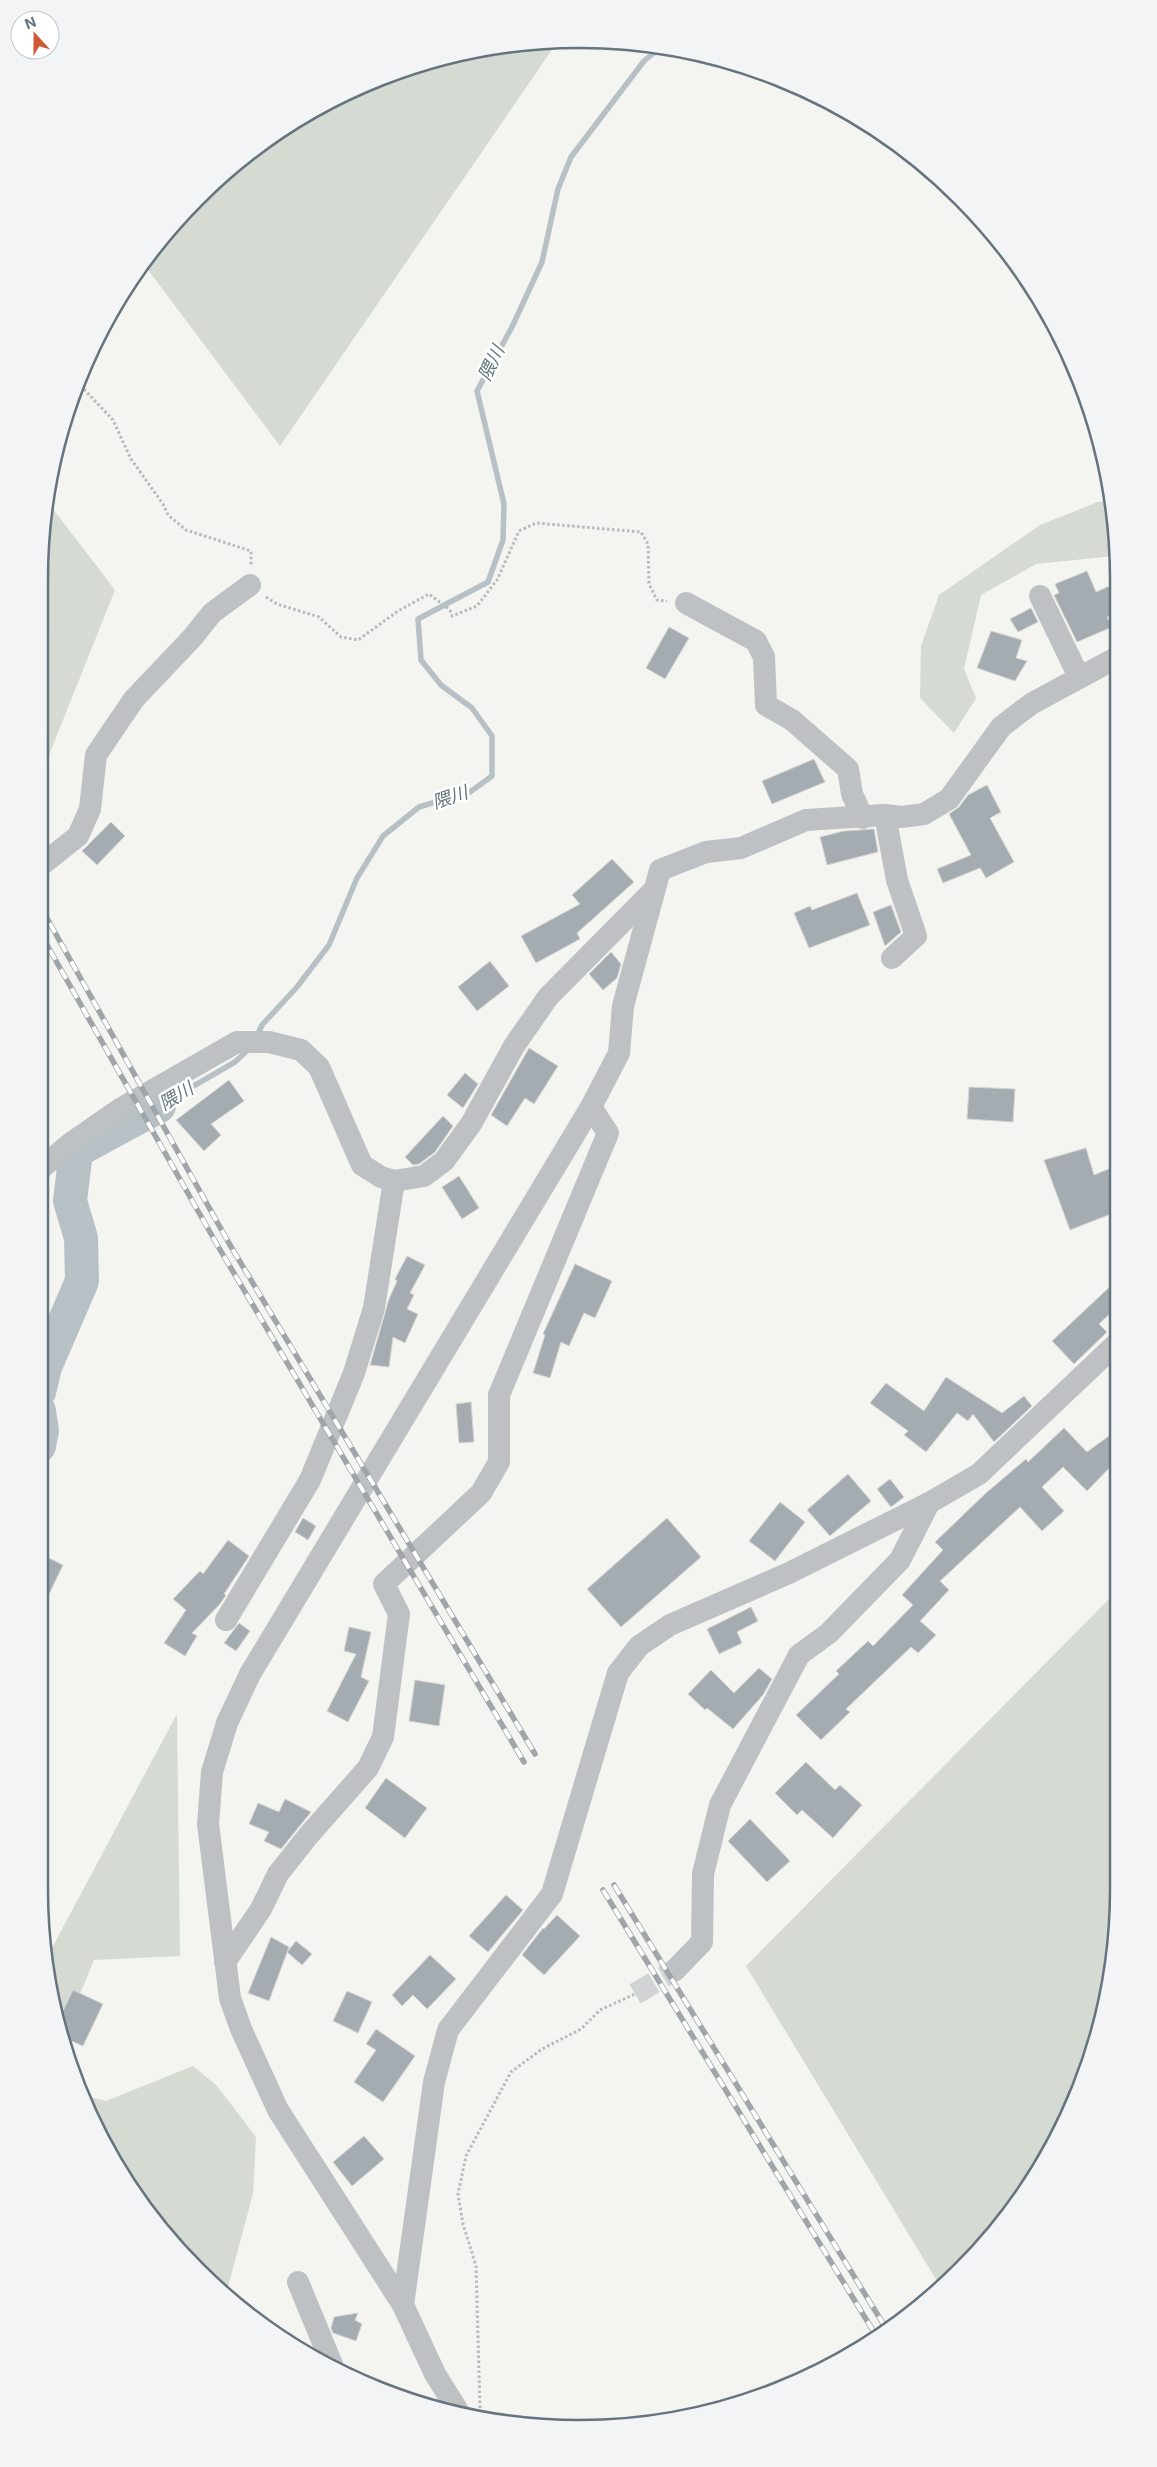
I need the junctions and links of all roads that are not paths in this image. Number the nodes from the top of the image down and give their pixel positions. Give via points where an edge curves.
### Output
1 (250, 585) road end
2 (1040, 596) dead end
3 (686, 604) road end
4 (1110, 660) edge
5 (1079, 677) junction
6 (874, 817) junction
7 (48, 860) edge
8 (653, 891) junction
9 (892, 958) dead end
10 (591, 1107) junction
11 (48, 1163) edge
12 (394, 1181) junction
13 (1110, 1350) edge
14 (929, 1504) junction
15 (226, 1620) dead end
16 (225, 1962) junction
17 (675, 1970) tunnel mouth
18 (298, 2282) dead end
19 (403, 2305) junction
20 (328, 2356) edge
21 (465, 2407) edge

1 - 7 street via 212,613 134,699 96,755 90,808 78,836
2 - 5 street
3 - 6 street via 756,641 764,657 766,705 792,720 848,769 852,794
4 - 5 street
5 - 6 street via 1031,704 1001,728 949,799 924,814
6 - 8 street via 806,820 740,848 706,852 660,870
6 - 9 street via 916,936
8 - 10 street via 622,1006 619,1053
8 - 12 street via 548,997 514,1046 472,1124 444,1161 424,1176
10 - 16 street via 250,1674 227,1723 212,1772 208,1824
10 - 16 street via 608,1133 499,1395 499,1462 481,1493 384,1584 399,1614 383,1736 368,1768 278,1874 262,1909
11 - 12 street via 120,1109 237,1042 269,1042 301,1050 319,1067 362,1165
12 - 15 street via 374,1308 354,1373 310,1480
13 - 14 street via 979,1474
14 - 17 street via 900,1560 829,1633 798,1655 720,1805 703,1874 702,1942
14 - 19 street via 789,1573 670,1625 639,1646 618,1673 552,1894 448,2030 434,2082
16 - 19 street via 230,1998 241,2029 278,2110
18 - 20 street
19 - 21 street via 435,2374

